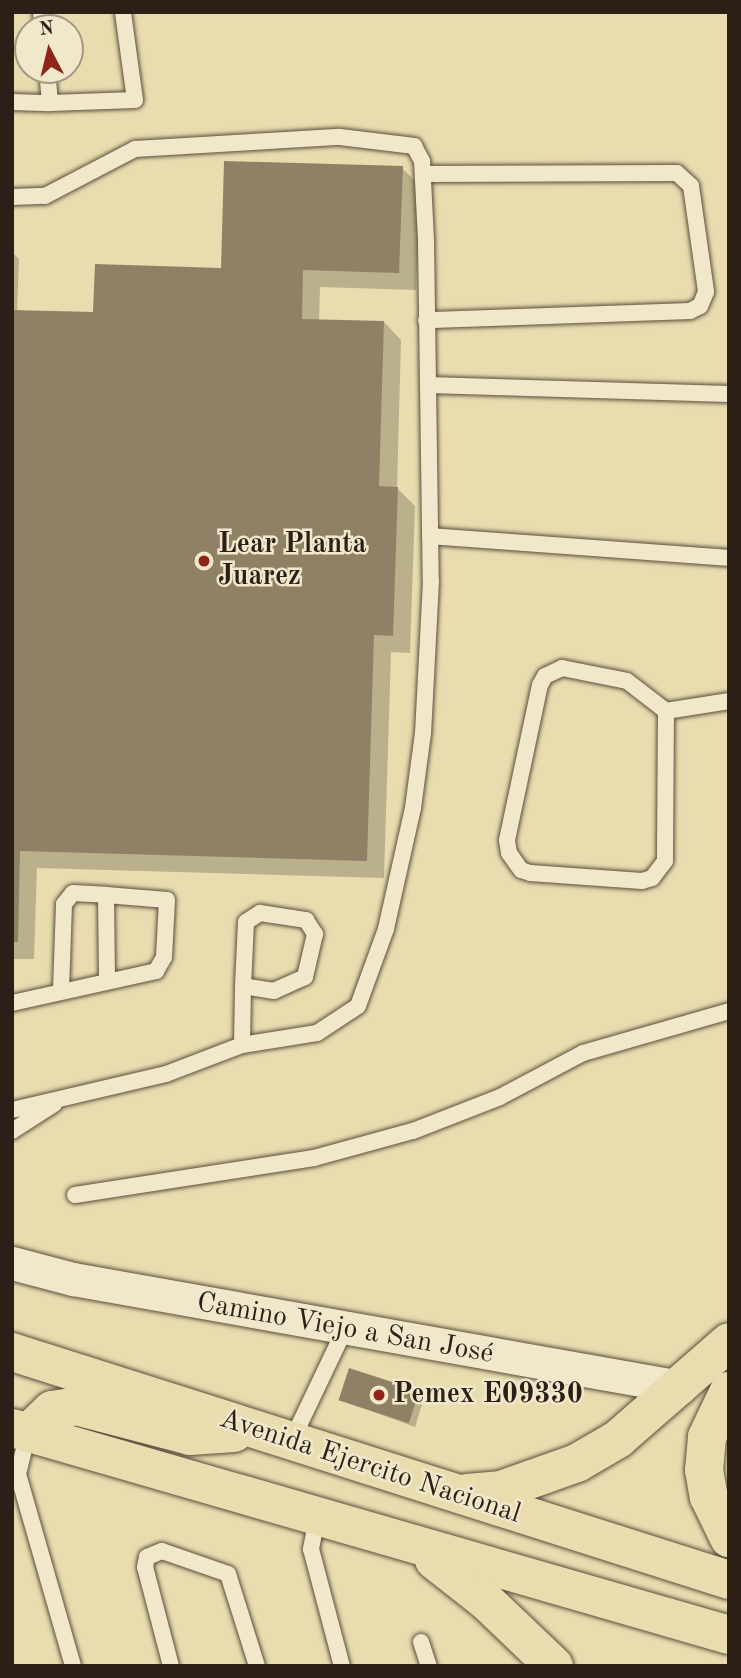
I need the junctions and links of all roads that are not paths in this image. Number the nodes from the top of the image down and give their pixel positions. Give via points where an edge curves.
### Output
1 (122, 12) edge
2 (48, 84) edge
3 (12, 102) edge
4 (50, 103) junction
5 (423, 174) junction
6 (12, 197) edge
7 (426, 320) junction
8 (428, 385) junction
9 (729, 394) edge
10 (430, 536) junction
11 (729, 558) edge
12 (729, 701) edge
13 (666, 711) junction
14 (106, 895) junction
15 (107, 979) junction
16 (243, 986) junction
17 (61, 990) junction
18 (14, 999) edge
19 (729, 1011) edge
20 (242, 1045) junction
21 (63, 1097) junction
22 (12, 1110) edge
23 (12, 1131) edge
24 (75, 1195) dead end
25 (12, 1263) edge
26 (345, 1329) junction
27 (729, 1342) edge
28 (12, 1352) edge
29 (680, 1387) junction
30 (729, 1391) edge
31 (253, 1429) junction
32 (20, 1430) edge
33 (292, 1440) junction
34 (456, 1494) junction
35 (317, 1518) junction
36 (729, 1538) edge
37 (415, 1546) junction
38 (729, 1580) edge
39 (729, 1635) edge
40 (421, 1642) dead end
41 (73, 1666) edge
42 (171, 1666) edge
43 (257, 1666) edge
44 (342, 1666) edge
45 (429, 1666) edge
46 (554, 1666) edge

1 - 4 lane via 135,100
2 - 4 lane
3 - 4 lane
5 - 6 lane via 419,152 404,141 299,138 135,149 46,196
5 - 7 lane
5 - 7 lane via 677,173 691,186 706,292 700,306 690,311
7 - 8 lane
8 - 9 lane
8 - 10 lane
10 - 11 lane
10 - 20 lane via 423,733 413,808 370,984 358,1006 336,1024 317,1033
12 - 13 lane
13 - 13 lane via 627,681 562,668 545,676 507,840 514,863 530,873 642,881 660,872 665,861
14 - 15 lane
14 - 15 lane via 167,900 161,965 156,971
14 - 17 lane via 73,892 64,904
15 - 17 lane
16 - 16 lane via 274,991 305,977 315,934 306,919 250,916
16 - 20 lane
17 - 18 lane
19 - 24 lane via 583,1053 500,1097 413,1130 314,1158
20 - 21 lane via 166,1074
21 - 22 lane
21 - 23 lane
25 - 26 street, Camino Viejo a San José via 74,1279
26 - 29 street, Camino Viejo a San José
26 - 33 lane
27 - 29 main road
28 - 31 main road, Avenida Ejercito Nacional
29 - 34 main road via 618,1439 577,1463 501,1490
30 - 36 main road via 707,1437 704,1470 709,1497
31 - 32 main road via 190,1436 64,1406
31 - 33 main road, Avenida Ejercito Nacional
32 - 35 main road
32 - 41 lane via 18,1474
33 - 34 main road, Avenida Ejercito Nacional
34 - 38 main road, Avenida Ejercito Nacional
35 - 37 main road
35 - 44 lane via 311,1549
37 - 39 main road
37 - 46 main road via 486,1601
40 - 45 lane
42 - 43 lane via 145,1567 147,1557 162,1551 228,1574

